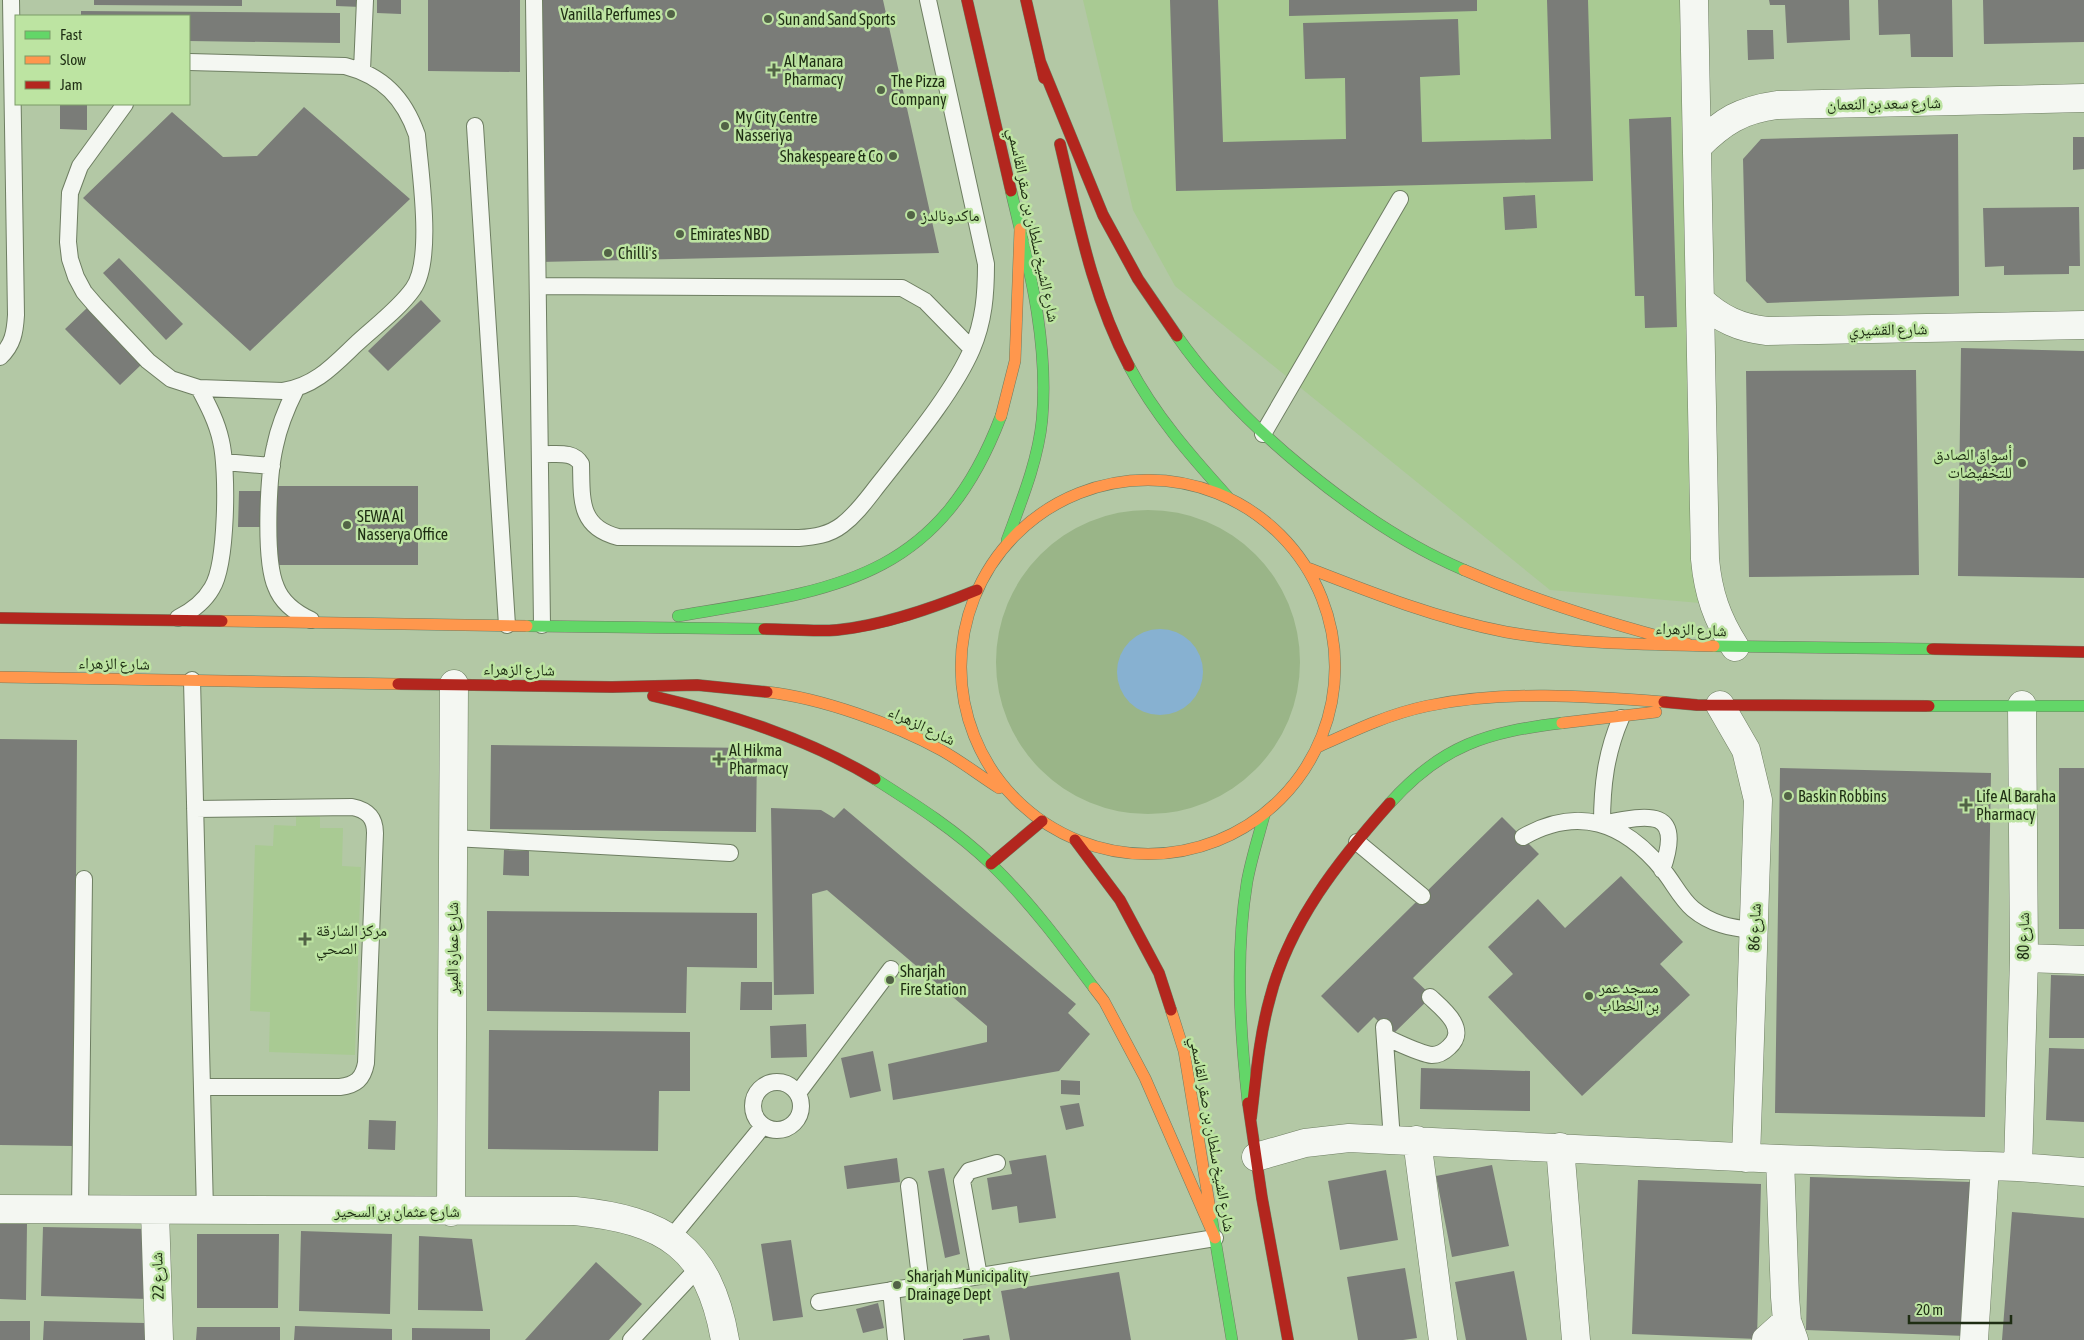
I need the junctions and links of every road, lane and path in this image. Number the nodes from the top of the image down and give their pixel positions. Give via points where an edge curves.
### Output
1 (11, 0) edge
2 (364, 0) edge
3 (534, 0) edge
4 (928, 0) edge
5 (968, 0) edge
6 (1026, 0) edge
7 (1694, 0) edge
8 (6, 39) edge
9 (1040, 61) junction
10 (190, 62) edge
11 (362, 70) junction
12 (2084, 98) edge
13 (124, 105) edge
14 (475, 126) dead end
15 (1697, 147) junction
16 (1400, 200) dead end
17 (1020, 229) junction
18 (538, 286) junction
19 (1700, 300) junction
20 (2084, 325) edge
21 (972, 349) junction
22 (0, 357) edge
23 (199, 388) junction
24 (296, 389) junction
25 (1264, 434) junction
26 (540, 454) junction
27 (224, 462) junction
28 (272, 466) junction
29 (1228, 497) junction
30 (1006, 544) junction
31 (1308, 568) junction
32 (977, 590) junction
33 (0, 618) edge
34 (173, 620) junction
35 (316, 622) junction
36 (507, 625) junction
37 (542, 625) junction
38 (616, 626) junction
39 (1688, 644) junction
40 (1735, 647) junction
41 (2084, 652) edge
42 (0, 677) edge
43 (192, 680) junction
44 (454, 684) junction
45 (612, 687) junction
46 (1708, 705) junction
47 (2022, 705) junction
48 (2084, 706) edge
49 (1621, 718) junction
50 (1320, 746) junction
51 (1013, 796) junction
52 (195, 808) junction
53 (1264, 816) junction
54 (1042, 821) junction
55 (1602, 824) junction
56 (1523, 837) dead end
57 (453, 838) junction
58 (1075, 840) junction
59 (1357, 842) junction
60 (730, 853) dead end
61 (992, 864) junction
62 (1662, 870) junction
63 (84, 879) dead end
64 (1422, 896) dead end
65 (1753, 930) junction
66 (2024, 958) junction
67 (2084, 960) edge
68 (891, 969) dead end
69 (1430, 997) dead end
70 (202, 1087) junction
71 (798, 1093) junction
72 (1251, 1118) junction
73 (763, 1126) junction
74 (1404, 1140) junction
75 (1560, 1147) junction
76 (1256, 1157) junction
77 (1746, 1158) junction
78 (1780, 1159) junction
79 (997, 1163) dead end
80 (1985, 1166) junction
81 (2018, 1167) junction
82 (2084, 1172) edge
83 (908, 1186) dead end
84 (0, 1209) edge
85 (80, 1210) junction
86 (154, 1211) junction
87 (206, 1211) junction
88 (451, 1212) junction
89 (671, 1238) junction
90 (1215, 1238) junction
91 (700, 1266) junction
92 (979, 1276) junction
93 (922, 1285) junction
94 (891, 1290) junction
95 (819, 1302) dead end
96 (1791, 1331) edge
97 (159, 1340) edge
98 (632, 1340) edge
99 (725, 1340) edge
100 (896, 1340) edge
101 (1232, 1340) edge
102 (1288, 1340) edge
103 (1443, 1340) edge
104 (1576, 1340) edge
105 (1766, 1340) edge
106 (1974, 1340) edge

1 - 8 lane
2 - 11 lane
3 - 18 lane
4 - 21 lane via 986,264 982,322
5 - 17 main road, شارع الشيخ سلطان بن صقر القاسمي
6 - 9 main road
7 - 15 street
8 - 22 lane via 16,315 15,334 8,350
9 - 25 main road via 1104,216 1144,287 1208,374
9 - 29 main road via 1088,270 1112,333 1143,392 1182,447
10 - 11 lane via 328,64
11 - 24 lane via 392,89 403,103 417,135 424,261 420,276 403,300 325,373
12 - 15 street, شارع سعد بن النعمان via 1777,105 1755,108 1734,117
13 - 23 lane via 74,179 68,208 70,259 84,292 148,361 171,378
14 - 36 lane
15 - 19 street
16 - 25 lane
17 - 30 main road, شارع الشيخ سلطان بن صقر القاسمي via 1035,293 1043,357 1042,421 1028,484
17 - 38 main road via 1013,371 1002,420 982,465 954,506 926,534 877,568 832,587
18 - 21 lane via 902,288 926,301
18 - 26 lane
19 - 20 street, شارع القشيري via 1730,323 1767,332
19 - 40 street via 1707,583 1716,613
21 - 26 lane via 948,391 852,518 827,534 813,537 618,537 607,534 588,518 582,506 578,458
23 - 24 lane via 270,392
23 - 27 lane via 216,423
24 - 28 lane via 281,426
25 - 39 main road via 1320,483 1382,526 1447,562 1532,599
26 - 37 lane
27 - 28 lane
27 - 34 lane via 220,571 202,601 189,613
28 - 35 lane via 271,572 276,589 286,603 300,615
29 - 30 main road via 1181,482 1133,480 1085,490 1042,512
29 - 31 main road via 1273,527
30 - 32 main road
31 - 39 main road, شارع الزهراء via 1426,612 1490,628 1556,639
31 - 50 main road via 1332,625 1335,686
32 - 38 main road via 932,609 836,630
32 - 51 main road via 964,633 961,677 969,720 987,761
33 - 34 main road
34 - 35 main road
35 - 36 main road
36 - 37 main road
37 - 38 main road
39 - 40 main road, شارع الزهراء
40 - 41 main road, شارع الزهراء
42 - 43 main road, شارع الزهراء
43 - 44 main road, شارع الزهراء
43 - 52 lane
44 - 45 main road, شارع الزهراء
44 - 57 street, شارع عمارة المير
45 - 51 main road, شارع الزهراء via 697,685 782,694 864,716 941,750
45 - 61 main road via 696,706 776,731 853,766 926,811
46 - 47 main road
46 - 49 main road
46 - 50 main road via 1596,697 1484,698 1418,709 1372,722
46 - 65 street, شارع 86 via 1746,750 1758,800
47 - 48 main road
47 - 66 street, شارع 80
49 - 55 lane via 1605,765
49 - 59 main road via 1506,732 1471,742 1408,782
50 - 53 main road via 1296,785
51 - 54 main road
52 - 70 lane
52 - 70 lane via 362,809 375,823 376,833 366,1063 362,1077 350,1086 340,1087
53 - 58 main road via 1221,841 1173,854 1123,853
53 - 72 main road via 1249,872 1242,933 1242,1039
54 - 58 main road
54 - 61 main road
55 - 56 lane via 1582,820 1561,821 1542,826
55 - 62 lane via 1625,835 1646,851
55 - 62 lane via 1649,816 1659,820 1667,828 1671,840
57 - 60 lane
57 - 88 street, شارع عمارة المير
58 - 90 main road, شارع الشيخ سلطان بن صقر القاسمي via 1120,900 1159,973 1184,1051
59 - 64 lane
59 - 72 main road via 1316,893 1292,935 1274,981
61 - 90 main road via 1051,930 1104,1001 1146,1078
62 - 65 lane via 1692,908 1710,920 1731,928
63 - 85 lane
65 - 77 street, شارع 86
66 - 67 street
66 - 81 street, شارع 80
68 - 71 lane
69 - 74 lane via 1454,1020 1457,1032 1453,1044 1444,1052 1432,1055 1385,1032
70 - 87 lane
71 - 73 lane via 800,1114 794,1124 773,1130
71 - 73 lane via 780,1081 769,1082 759,1088 753,1097 752,1108
72 - 76 main road
73 - 89 lane
74 - 75 street
74 - 76 street via 1326,1139
74 - 103 street
75 - 77 street
75 - 104 street
76 - 102 main road
77 - 78 street
78 - 80 street
78 - 96 street
79 - 92 lane via 969,1171 962,1181
80 - 81 street
80 - 106 street
81 - 82 street
83 - 93 lane
84 - 85 street, شارع عثمان بن السحير
85 - 86 street, شارع عثمان بن السحير
86 - 87 street, شارع عثمان بن السحير
86 - 97 street, شارع 22
87 - 88 street, شارع عثمان بن السحير
88 - 89 street, شارع عثمان بن السحير via 575,1211 608,1214 640,1223
89 - 91 street, شارع عثمان بن السحير
90 - 92 lane
90 - 101 main road, شارع الشيخ سلطان بن صقر القاسمي
91 - 98 lane
91 - 99 street, شارع عثمان بن السحير via 712,1288
92 - 93 lane
93 - 94 lane
94 - 95 lane
94 - 100 lane
96 - 105 street

